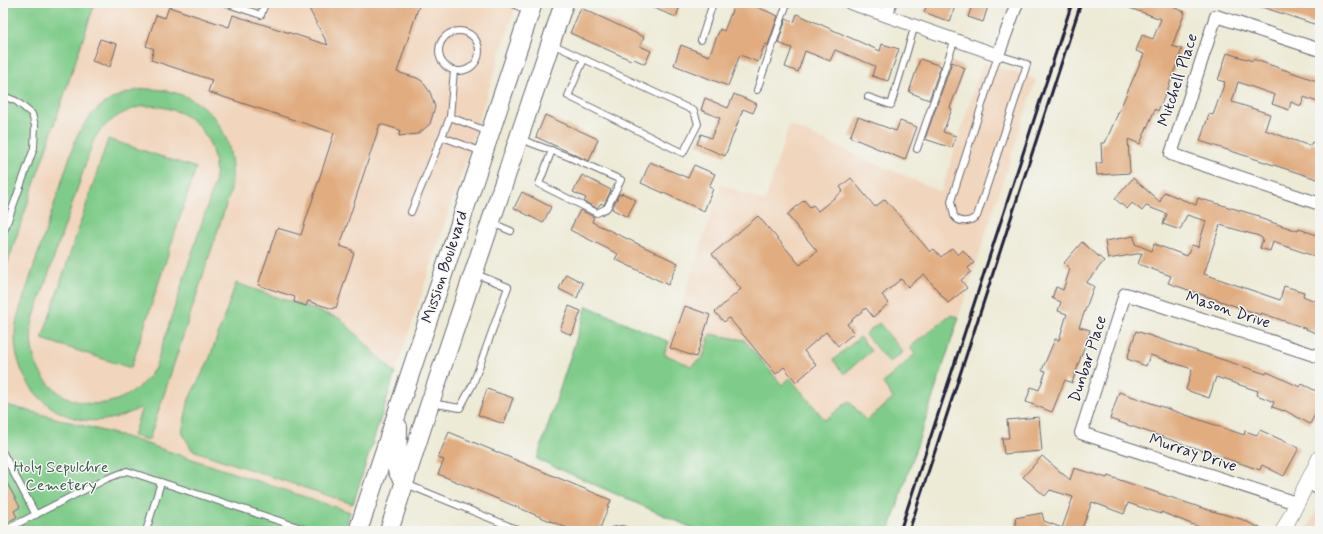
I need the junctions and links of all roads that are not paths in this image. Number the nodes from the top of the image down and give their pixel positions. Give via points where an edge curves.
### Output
1 (265, 3) edge
2 (511, 3) edge
3 (564, 3) edge
4 (713, 3) edge
5 (787, 3) edge
6 (850, 3) edge
7 (890, 3) edge
8 (1017, 3) edge
9 (227, 4) edge
10 (531, 7) edge
11 (887, 16) junction
12 (558, 21) junction
13 (915, 25) junction
14 (955, 39) junction
15 (701, 40) dead end
16 (550, 43) junction
17 (1320, 50) edge
18 (998, 55) junction
19 (584, 59) junction
20 (454, 70) junction
21 (757, 90) dead end
22 (3, 96) edge
23 (868, 97) dead end
24 (450, 117) junction
25 (489, 132) junction
26 (443, 137) junction
27 (519, 138) junction
28 (917, 149) dead end
29 (552, 150) junction
30 (482, 152) junction
31 (1320, 204) edge
32 (411, 212) dead end
33 (490, 222) junction
34 (511, 231) dead end
35 (3, 234) edge
36 (473, 274) junction
37 (1125, 294) joint
38 (1320, 357) edge
39 (430, 403) junction
40 (398, 406) junction
41 (1081, 433) joint
42 (3, 453) edge
43 (1320, 457) edge
44 (161, 482) junction
45 (404, 483) junction
46 (1306, 484) junction
47 (1320, 493) edge
48 (1296, 503) junction
49 (36, 515) junction
50 (3, 531) edge
51 (146, 531) edge
52 (310, 531) edge
53 (358, 531) edge
54 (389, 531) edge
55 (519, 531) edge
56 (612, 531) edge
57 (627, 531) edge
58 (1283, 531) edge

1 - 9 lane via 261,15
2 - 10 lane
3 - 12 main road, Mission Boulevard
4 - 15 lane
5 - 21 lane
6 - 11 street
7 - 11 street
8 - 18 street
10 - 12 main road
10 - 25 main road, Mission Boulevard
11 - 13 street
12 - 16 main road, Mission Boulevard
13 - 14 street
13 - 23 lane via 891,104
14 - 18 street
14 - 28 lane
16 - 19 lane
16 - 27 main road, Mission Boulevard
17 - 31 street, Mitchell Place via 1216,16 1171,154
18 - 18 lane via 951,201 954,216 960,221 970,221 977,216 1027,64
19 - 19 lane via 694,111 698,124 683,153 568,96
20 - 20 lane via 472,66 478,56 477,43 464,31 450,33 441,43 440,56 448,67
20 - 24 lane
22 - 35 lane via 16,101 32,114 35,126 34,148
24 - 25 lane
24 - 26 lane
25 - 30 main road, Mission Boulevard
26 - 30 lane
26 - 32 lane
27 - 29 lane
27 - 33 main road, Mission Boulevard
29 - 29 lane via 620,180 607,208 597,213 539,184
30 - 40 main road, Mission Boulevard
33 - 34 lane
33 - 36 main road, Mission Boulevard
36 - 39 main road, Mission Boulevard
36 - 39 lane via 508,287 473,384 460,408
37 - 38 street, Mason Drive
37 - 41 street, Dunbar Place
39 - 45 main road, Mission Boulevard
40 - 45 main road via 397,470
40 - 53 main road, Mission Boulevard
41 - 48 street, Murray Drive
42 - 49 lane
43 - 46 street
44 - 49 lane via 127,471
44 - 51 lane
44 - 52 lane
45 - 54 main road, Mission Boulevard
45 - 55 lane
46 - 47 lane
46 - 48 street
48 - 58 street
49 - 50 lane
56 - 57 lane

